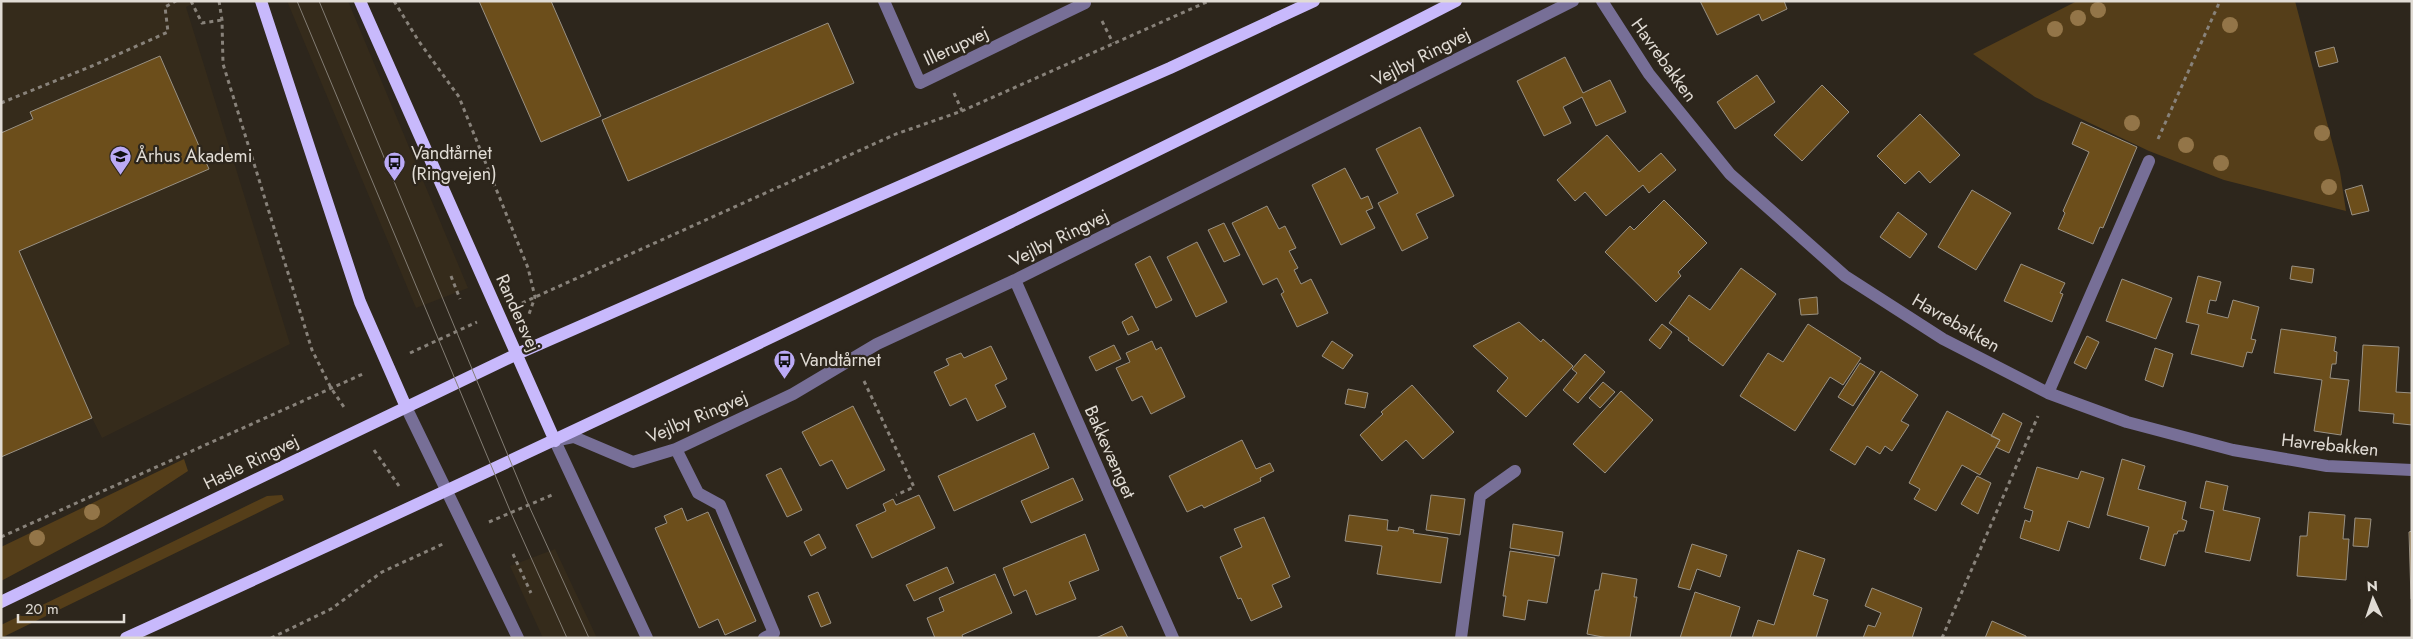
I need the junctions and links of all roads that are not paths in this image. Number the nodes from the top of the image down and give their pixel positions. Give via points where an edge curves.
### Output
1 (261, 1) edge
2 (360, 1) edge
3 (884, 1) edge
4 (1084, 1) edge
5 (1314, 1) edge
6 (1456, 1) edge
7 (1573, 1) edge
8 (1602, 1) edge
9 (2149, 160) road end
10 (1015, 280) junction
11 (517, 354) junction
12 (2048, 393) junction
13 (406, 407) junction
14 (555, 440) junction
15 (676, 449) junction
16 (2412, 470) edge
17 (1516, 471) dead end
18 (447, 492) junction
19 (1, 602) edge
20 (126, 638) edge
21 (518, 638) edge
22 (648, 638) edge
23 (764, 638) edge
24 (1173, 638) edge
25 (1461, 638) edge

1 - 13 main road via 360,302
2 - 11 main road, Randersvej
3 - 4 street, Illerupvej via 920,83
5 - 11 main road via 1170,68
6 - 14 main road, Vejlby Ringvej via 1272,95
7 - 10 street, Vejlby Ringvej
8 - 12 street, Havrebakken via 1649,74 1730,174 1845,276 1943,339
9 - 12 street
10 - 15 street, Vejlby Ringvej via 877,344 793,394
10 - 24 street, Bakkevænget
11 - 13 main road, Hasle Ringvej
11 - 14 main road, Randersvej
12 - 16 street, Havrebakken via 2127,422 2233,450 2327,466
13 - 18 street
13 - 19 main road, Hasle Ringvej
14 - 15 street, Vejlby Ringvej via 574,437 633,462
14 - 18 main road, Vejlby Ringvej
14 - 22 street, Randersvej
15 - 23 street via 698,493 720,505 774,633
17 - 25 street via 1480,496
18 - 20 main road
18 - 21 street

